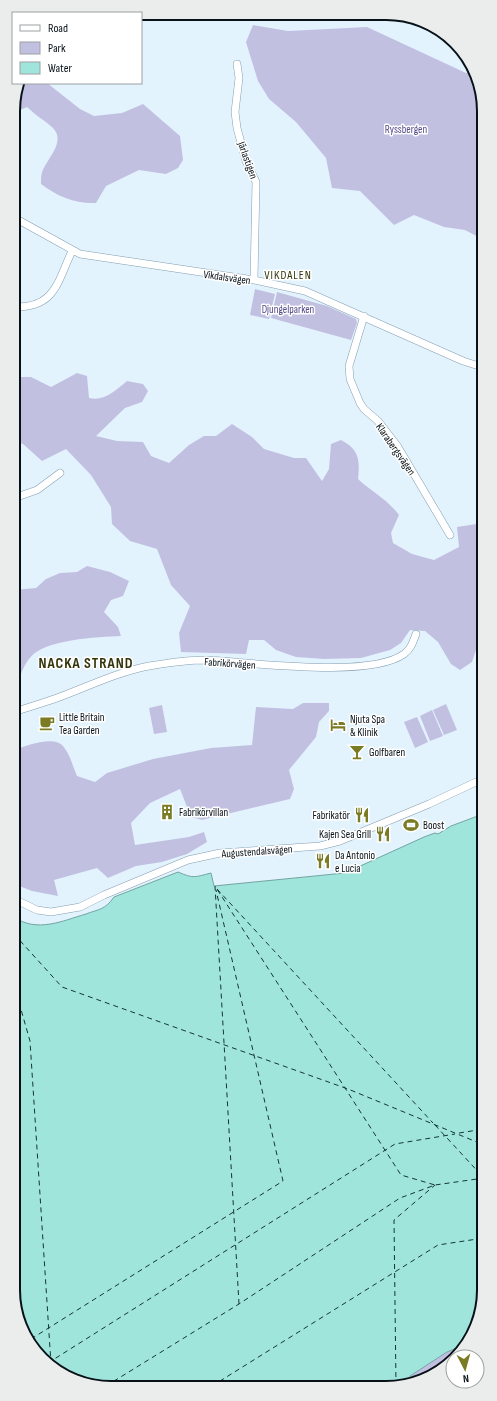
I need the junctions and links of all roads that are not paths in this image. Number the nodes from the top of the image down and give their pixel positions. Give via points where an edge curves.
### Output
1 (237, 64) dead end
2 (20, 221) edge
3 (72, 251) junction
4 (254, 280) junction
5 (20, 307) edge
6 (364, 316) junction
7 (477, 365) edge
8 (60, 473) dead end
9 (20, 496) edge
10 (450, 535) dead end
11 (416, 634) dead end
12 (20, 710) edge
13 (476, 782) dead end
14 (20, 902) edge

1 - 4 street, Järlastigen via 239,78 236,128 246,161 256,182
2 - 3 street, Vikdalsvägen
3 - 4 street, Vikdalsvägen via 93,257
3 - 5 street via 50,296 33,306
4 - 6 street, Vikdalsvägen via 305,291
6 - 7 street, Vikdalsvägen
6 - 10 street, Klarabergsvägen via 349,366 350,379 360,403 398,447
8 - 9 street via 37,490
11 - 12 street, Fabrikörvägen via 411,647 403,655 379,663 344,667 296,667 204,660 148,666
13 - 14 street, Augustendalsvägen via 340,841 320,846 220,853 188,860 80,907 51,912 37,910

